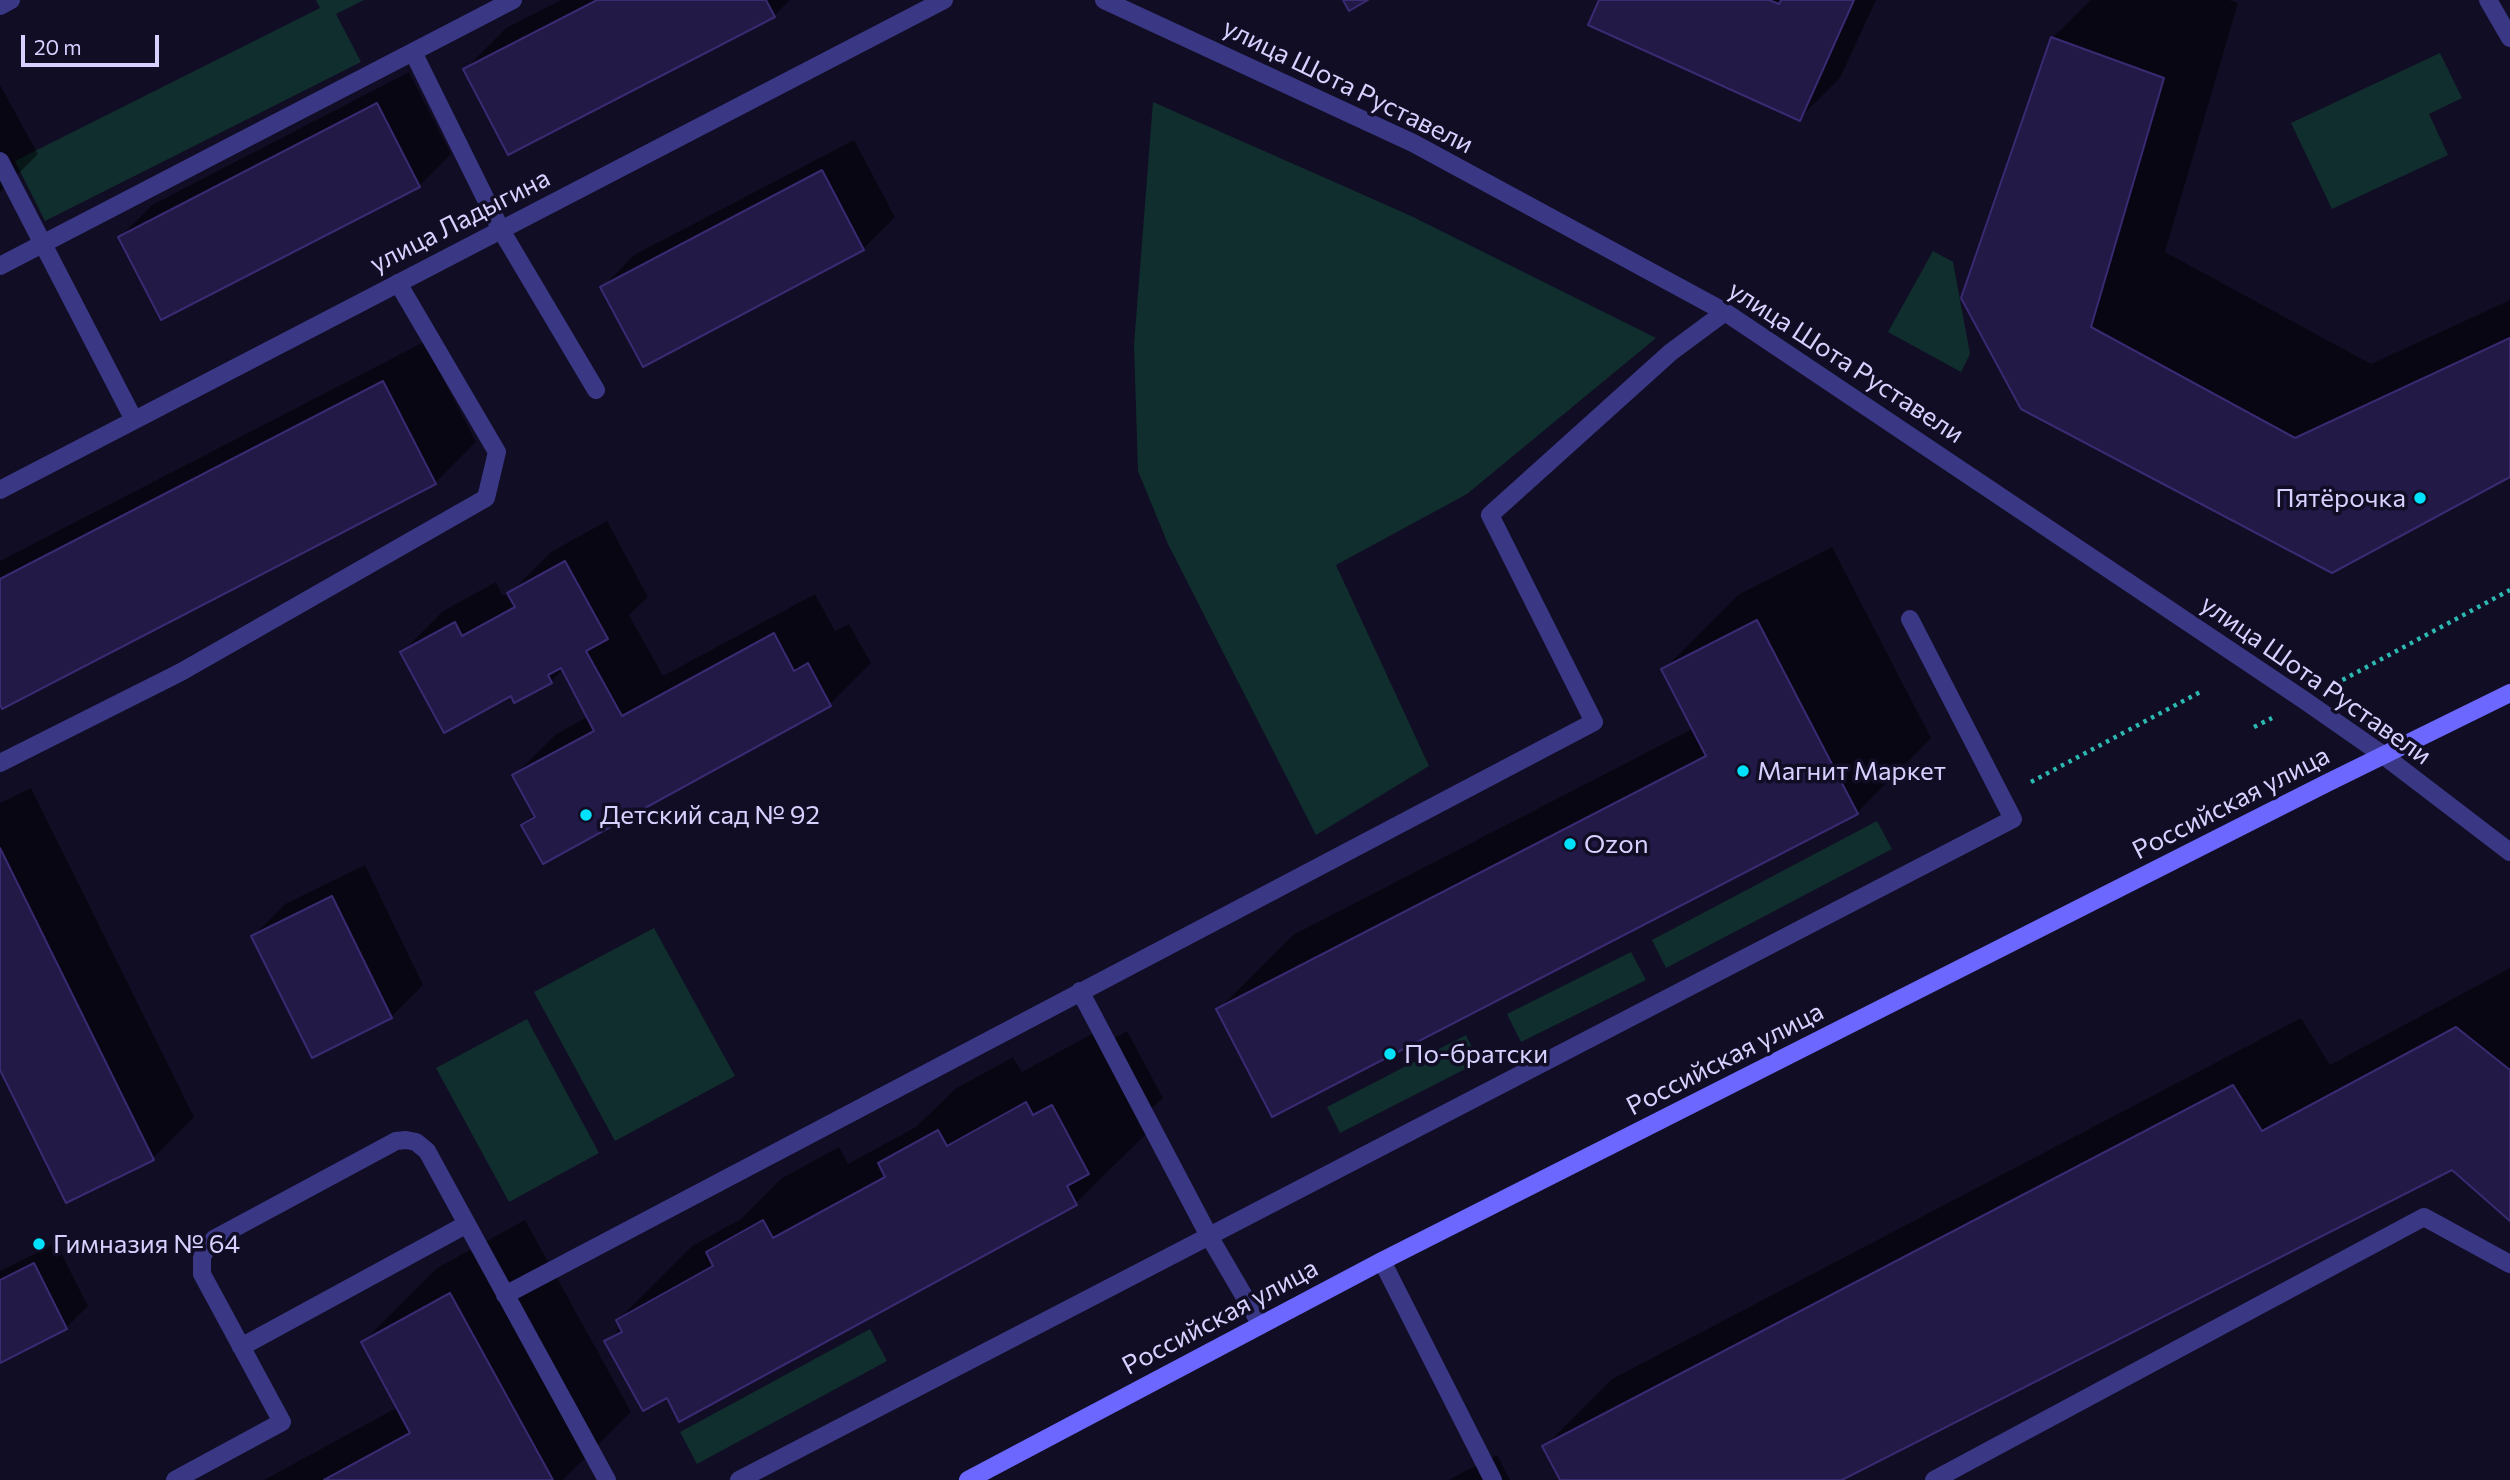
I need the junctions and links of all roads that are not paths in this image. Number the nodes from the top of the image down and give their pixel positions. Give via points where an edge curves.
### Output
1 (11, 0) edge
2 (513, 0) edge
3 (944, 0) edge
4 (1104, 0) edge
5 (2488, 0) edge
6 (0, 6) edge
7 (2510, 38) edge
8 (413, 52) junction
9 (0, 161) edge
10 (502, 230) junction
11 (42, 244) junction
12 (0, 266) edge
13 (398, 283) junction
14 (1725, 312) junction
15 (596, 390) dead end
16 (134, 420) junction
17 (0, 490) edge
18 (1910, 619) dead end
19 (2510, 694) edge
20 (2383, 755) junction
21 (0, 762) edge
22 (2510, 852) edge
23 (1080, 991) junction
24 (467, 1224) junction
25 (1209, 1236) junction
26 (1382, 1261) junction
27 (2510, 1264) edge
28 (505, 1294) junction
29 (1261, 1325) junction
30 (242, 1347) junction
31 (175, 1480) edge
32 (607, 1480) edge
33 (739, 1480) edge
34 (968, 1480) edge
35 (1493, 1480) edge
36 (1934, 1480) edge

1 - 6 street
2 - 8 street
3 - 10 street, улица Ладыгина
4 - 14 street, улица Шота Руставели via 1413,143
5 - 7 street
8 - 10 street
8 - 11 street
9 - 11 street
10 - 13 street, улица Ладыгина
10 - 15 street
11 - 12 street
11 - 16 street
13 - 16 street, улица Ладыгина
13 - 21 street via 497,452 486,498 181,672
14 - 20 street, улица Шота Руставели
14 - 23 street via 1671,352 1490,515 1594,722
16 - 17 street, улица Ладыгина
18 - 25 street via 2013,819
19 - 20 main road, Российская улица
20 - 22 street, улица Шота Руставели
20 - 26 main road, Российская улица
23 - 25 street
23 - 28 street
24 - 28 street
24 - 30 street
24 - 30 street via 427,1151 406,1140 396,1141 214,1239 202,1258 202,1273
25 - 29 street
25 - 33 street
26 - 29 main road, Российская улица
26 - 35 street
27 - 36 street via 2424,1217
28 - 32 street
29 - 34 main road, Российская улица
30 - 31 street via 282,1422

